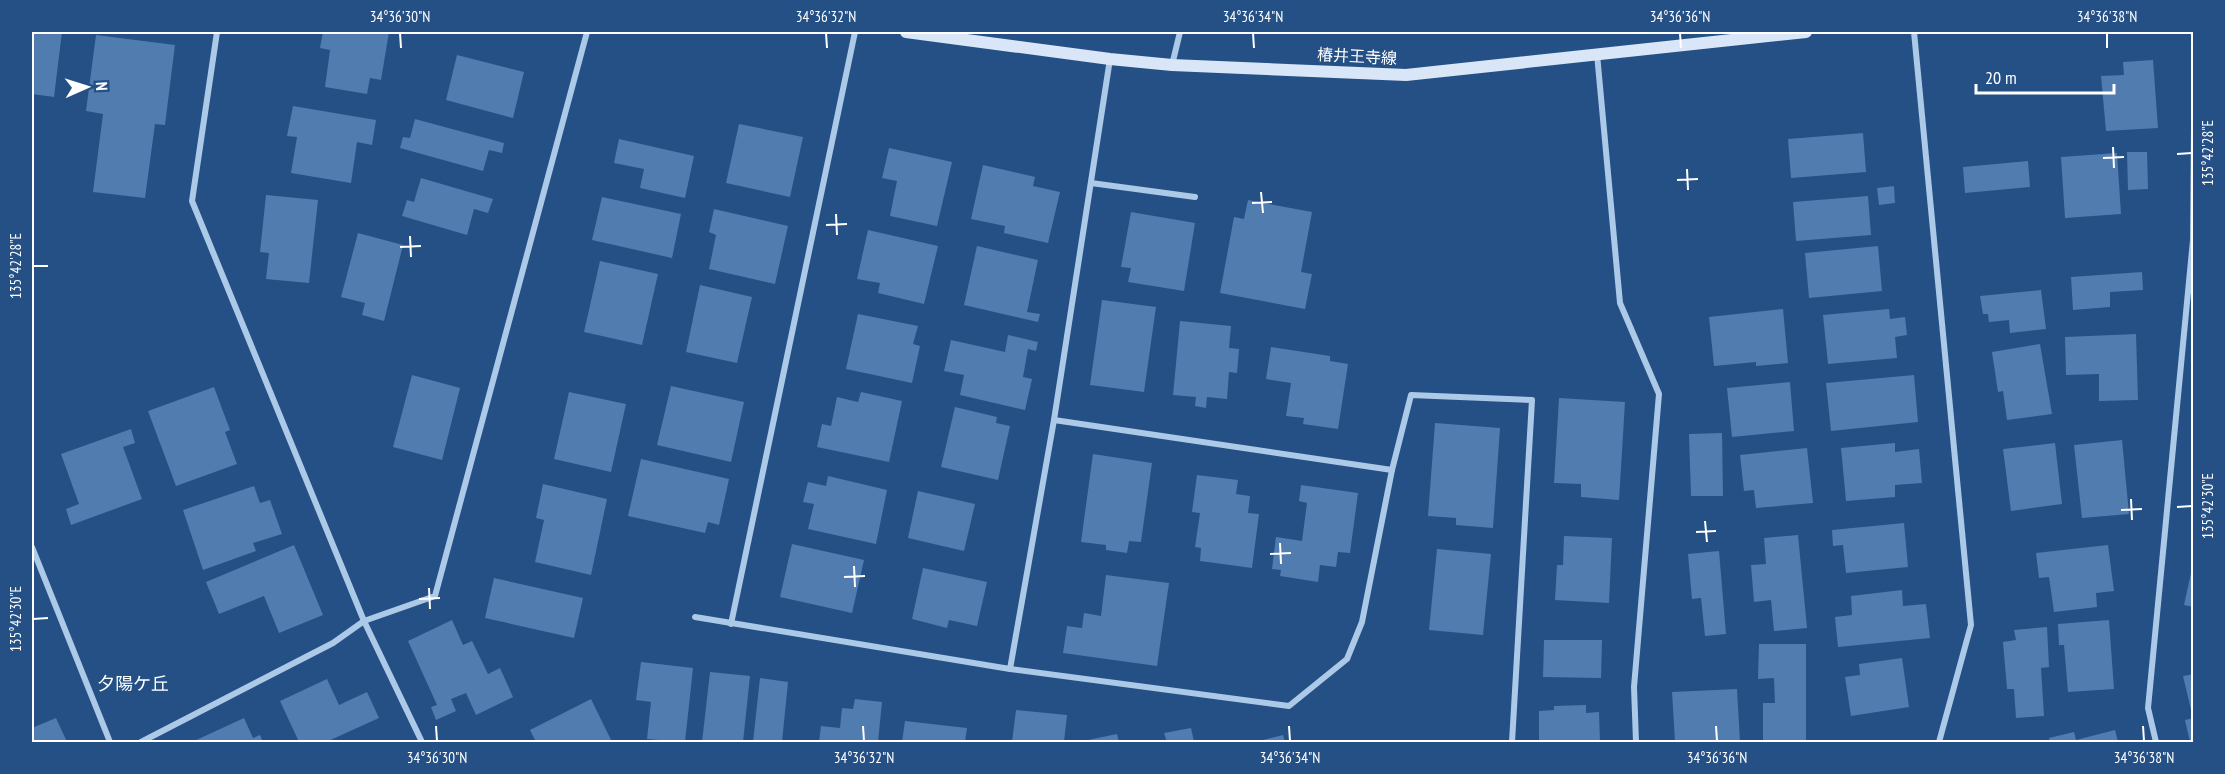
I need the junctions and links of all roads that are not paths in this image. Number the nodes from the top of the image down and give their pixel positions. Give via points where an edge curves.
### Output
1 (217, 32) edge
2 (587, 32) edge
3 (855, 32) edge
4 (906, 32) edge
5 (1180, 32) edge
6 (1806, 32) edge
7 (1914, 32) edge
8 (1755, 34) edge
9 (1596, 53) junction
10 (1110, 59) junction
11 (1172, 65) junction
12 (2193, 128) edge
13 (1091, 183) junction
14 (1195, 197) dead end
15 (1054, 420) junction
16 (1392, 470) junction
17 (32, 547) edge
18 (695, 617) dead end
19 (364, 621) junction
20 (731, 624) junction
21 (1010, 669) junction
22 (110, 742) edge
23 (141, 742) edge
24 (422, 742) edge
25 (1512, 742) edge
26 (1636, 742) edge
27 (1939, 742) edge
28 (2156, 742) edge

1 - 19 street via 192,201
2 - 19 street via 435,596
3 - 20 street
4 - 10 main road, 椿井王寺線
5 - 11 street
6 - 8 main road, 椿井王寺線
7 - 27 street via 1971,625
8 - 9 main road, 椿井王寺線
9 - 11 main road, 椿井王寺線 via 1406,75
9 - 26 street via 1620,303 1659,393 1634,687
10 - 11 main road, 椿井王寺線
10 - 13 street
12 - 28 street via 2193,240 2148,708
13 - 14 street
13 - 15 street
15 - 16 street
15 - 21 street
16 - 21 street via 1362,622 1347,659 1289,706
16 - 25 street via 1411,395 1532,400
17 - 22 street
18 - 20 street
19 - 23 street via 333,643
19 - 24 street
20 - 21 street

